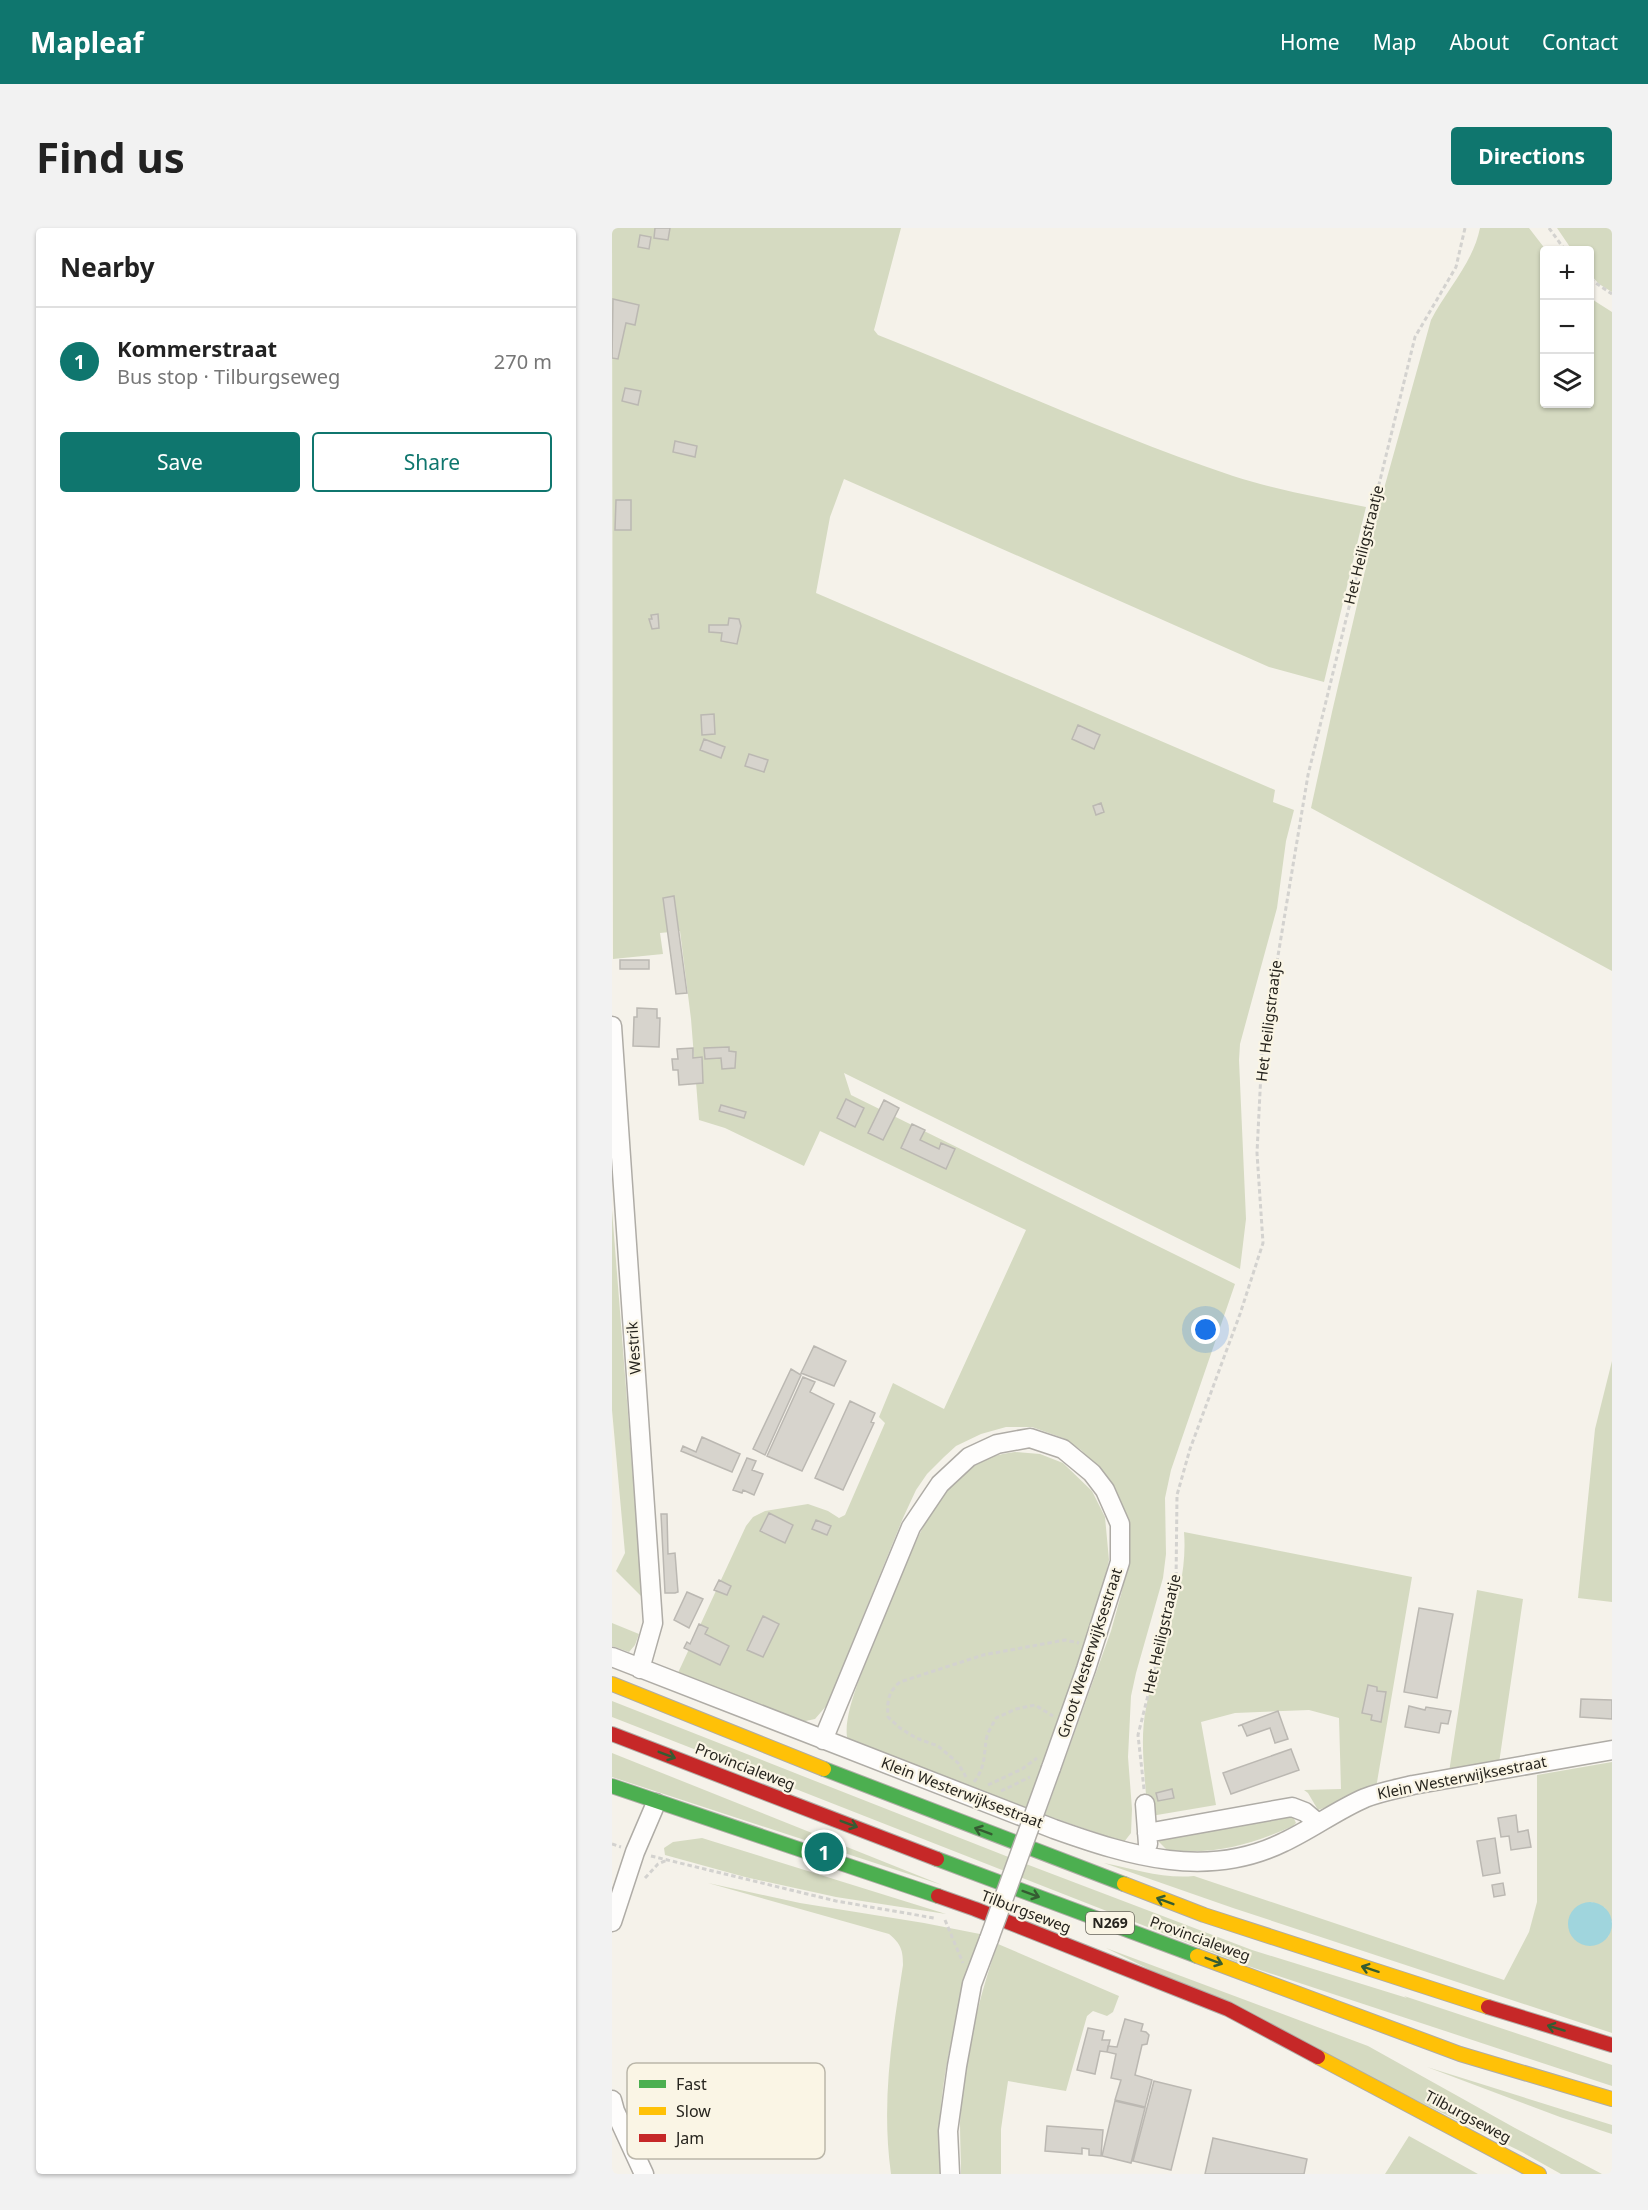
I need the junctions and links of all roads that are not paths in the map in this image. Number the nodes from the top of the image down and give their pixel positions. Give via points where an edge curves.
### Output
1 (612, 1026) edge
2 (612, 1657) edge
3 (640, 1669) junction
4 (612, 1684) edge
5 (612, 1734) edge
6 (823, 1740) junction
7 (1612, 1750) edge
8 (612, 1786) edge
9 (656, 1803) junction
10 (1145, 1804) road end
11 (1318, 1824) junction
12 (1147, 1833) junction
13 (1149, 1858) junction
14 (612, 1922) edge
15 (1612, 2045) edge
16 (1612, 2099) edge
17 (612, 2100) edge
18 (627, 2137) edge
19 (637, 2159) edge
20 (644, 2174) edge
21 (950, 2174) edge
22 (1539, 2174) edge

1 - 3 street, Westrik via 653,1623
2 - 3 street, Klein Westerwijksestraat
3 - 6 street, Klein Westerwijksestraat
15 -> 4 main road, Provincialeweg / N269 via 1204,1916
5 -> 16 main road, Provincialeweg / N269 via 1460,2054
6 - 13 street, Klein Westerwijksestraat via 1110,1849
6 - 21 street, Groot Westerwijksestraat, bridge via 911,1527 940,1484 969,1457 997,1444 1030,1438 1063,1449 1092,1473 1105,1490 1120,1524 1120,1562 1094,1646 972,1984 948,2131
7 - 11 street, Klein Westerwijksestraat via 1382,1793
8 - 9 main road, Tilburgseweg
9 - 14 street
9 - 22 main road, Tilburgseweg via 975,1910 1228,2009
10 - 12 street
11 - 12 street via 1292,1807
11 - 13 street, Klein Westerwijksestraat via 1283,1843 1240,1857 1194,1862
12 - 13 street
17 - 18 street
19 - 20 street

